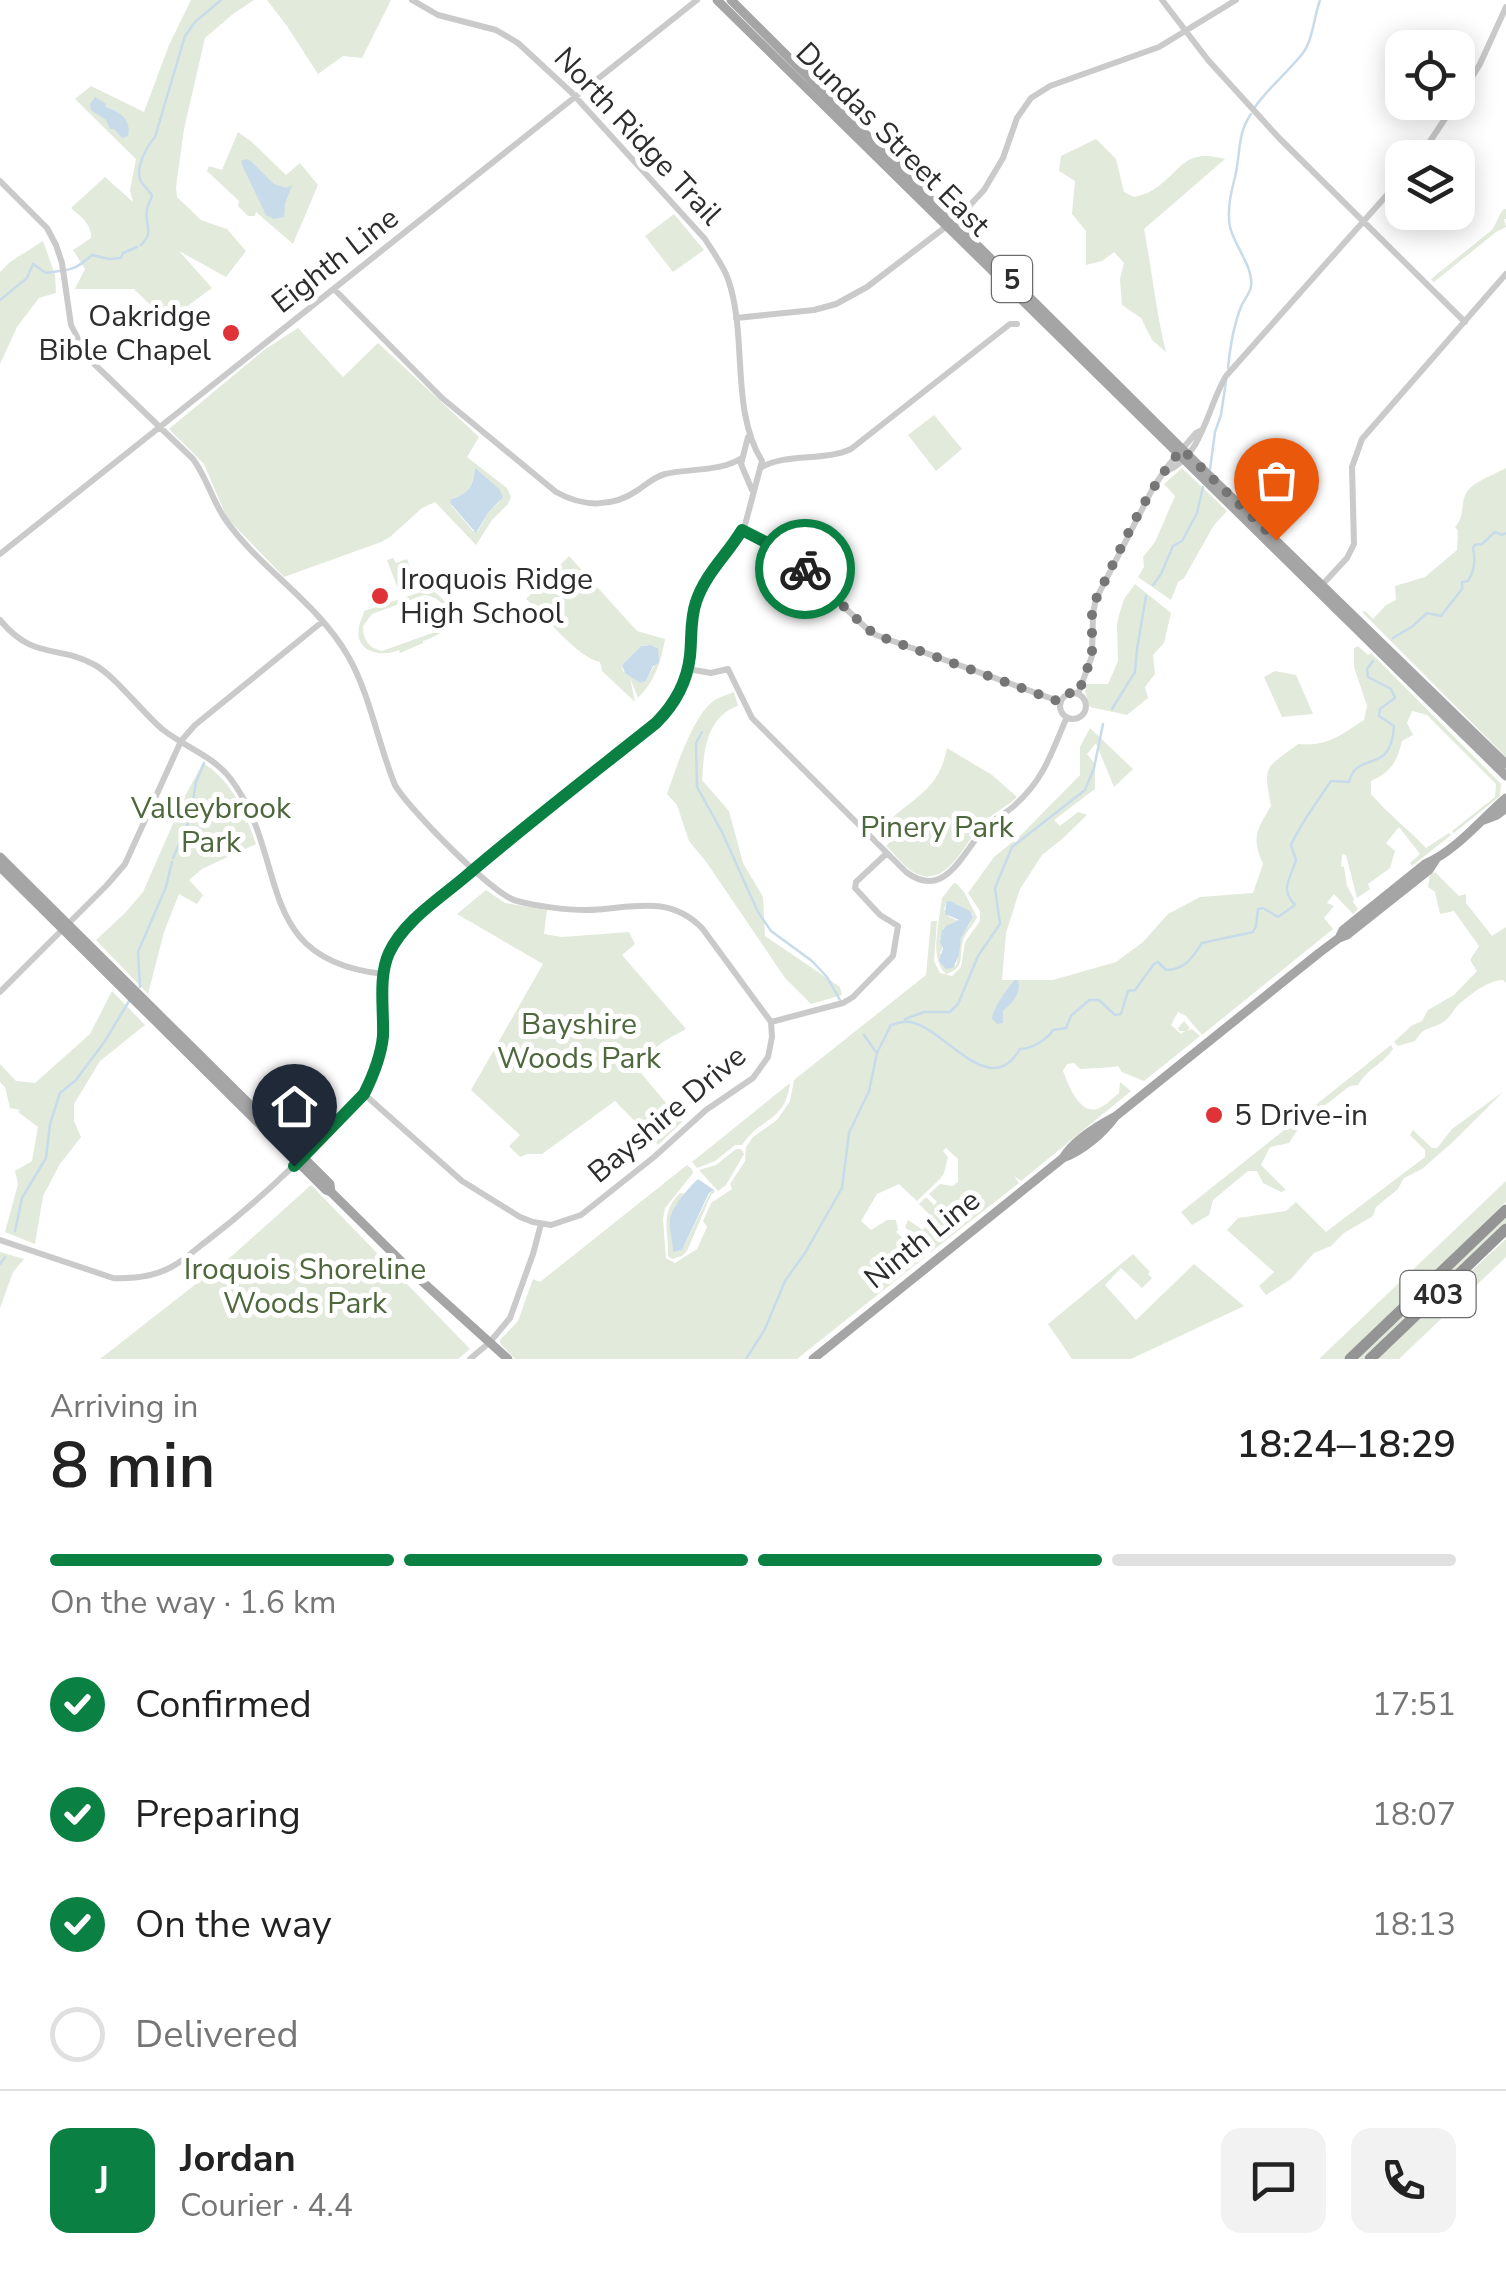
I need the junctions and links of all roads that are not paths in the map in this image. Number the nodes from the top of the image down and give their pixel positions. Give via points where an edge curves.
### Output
1 (412, 0) edge
2 (697, 0) edge
3 (717, 0) edge
4 (730, 0) edge
5 (1162, 0) edge
6 (1236, 0) edge
7 (1506, 7) edge
8 (1187, 32) junction
9 (1475, 72) edge
10 (576, 97) junction
11 (0, 182) edge
12 (1385, 198) edge
13 (1364, 222) junction
14 (949, 223) junction
15 (1506, 274) edge
16 (334, 289) junction
17 (736, 318) junction
18 (1465, 322) junction
19 (1016, 324) dead end
20 (161, 426) junction
21 (748, 437) junction
22 (758, 454) junction
23 (1182, 454) junction
24 (743, 456) junction
25 (774, 461) junction
26 (730, 465) junction
27 (760, 468) junction
28 (744, 470) junction
29 (753, 491) junction
30 (742, 530) junction
31 (0, 554) edge
32 (1319, 587) junction
33 (0, 620) edge
34 (322, 622) junction
35 (688, 670) junction
36 (1078, 694) junction
37 (1060, 702) junction
38 (1067, 717) junction
39 (181, 741) junction
40 (1506, 764) edge
41 (1506, 776) edge
42 (1506, 798) edge
43 (1506, 808) edge
44 (1482, 821) junction
45 (887, 852) junction
46 (0, 857) edge
47 (0, 868) edge
48 (474, 869) junction
49 (65, 927) junction
50 (384, 974) junction
51 (0, 992) edge
52 (771, 1022) junction
53 (364, 1094) junction
54 (301, 1160) junction
55 (1506, 1210) edge
56 (540, 1224) junction
57 (1506, 1229) edge
58 (0, 1240) edge
59 (488, 1344) junction
60 (470, 1359) edge
61 (500, 1359) edge
62 (508, 1359) edge
63 (813, 1359) edge
64 (1350, 1359) edge
65 (1370, 1359) edge

1 - 10 street, North Ridge Trail via 511,37
2 - 10 street, Eighth Line
3 - 14 main road, Dundas Street East / 5
4 - 14 main road, Dundas Street East / 5
5 - 8 street
6 - 8 street
7 - 9 street
8 - 13 street
8 - 14 street via 1031,98 984,190
10 - 16 street, Eighth Line
10 - 17 street, North Ridge Trail via 705,239 728,280
11 - 20 street, Bayshire Drive via 46,228 62,263 71,325 88,358
12 - 13 street
13 - 18 street
13 - 23 street via 1225,378 1200,438
14 - 17 street via 836,304
14 - 23 main road, Dundas Street East / 5
15 - 18 street
16 - 20 street, Eighth Line
16 - 26 street via 442,398 568,498 608,504 661,475
17 - 21 street, North Ridge Trail
18 - 32 street via 1360,443 1352,467 1354,544
19 - 25 street via 851,449
20 - 31 street, Eighth Line
20 - 34 street, Bayshire Drive via 203,471 225,520
21 - 22 street, North Ridge Trail
21 - 24 street, North Ridge Trail
22 - 24 street
22 - 25 street
22 - 27 street
23 - 32 main road, Dundas Street East / 5
23 - 36 street via 1148,497 1094,602 1092,656
24 - 26 street
24 - 28 street
25 - 27 street
26 - 28 street
27 - 28 street
27 - 29 street
28 - 29 street
29 - 30 street
30 - 35 street via 696,602
30 - 37 street via 792,556 876,635
32 - 40 main road, Dundas Street East / 5
32 - 41 main road, Dundas Street East / 5
33 - 39 street via 32,647 96,666
34 - 39 street
34 - 48 street, Bayshire Drive via 354,666 402,798
35 - 45 street via 728,669 752,718
35 - 48 street via 656,723
36 - 37 street
36 - 38 street via 1086,710
37 - 38 street
38 - 45 street via 1040,780 985,827 950,873 916,879
39 - 49 street via 125,864
39 - 50 street via 226,774 242,796 281,905 305,942 337,965
42 - 44 main road, Ninth Line
43 - 44 main road, Ninth Line
44 - 63 main road, Ninth Line
45 - 52 street via 854,888 898,926 894,956 844,1003
46 - 49 main road
47 - 49 main road
48 - 50 street via 413,920 388,955
48 - 52 street, Bayshire Drive via 514,901 583,910 668,906 690,916
49 - 51 street
49 - 54 main road
50 - 53 street via 381,1050
52 - 56 street, Bayshire Drive via 770,1054 753,1078 581,1215
53 - 54 street
53 - 56 street via 473,1189
54 - 58 street via 238,1217 157,1274 113,1278
54 - 59 main road
55 - 64 highway, 403
56 - 59 street via 510,1318
57 - 65 highway, 403
59 - 60 street
59 - 61 main road
59 - 62 main road

